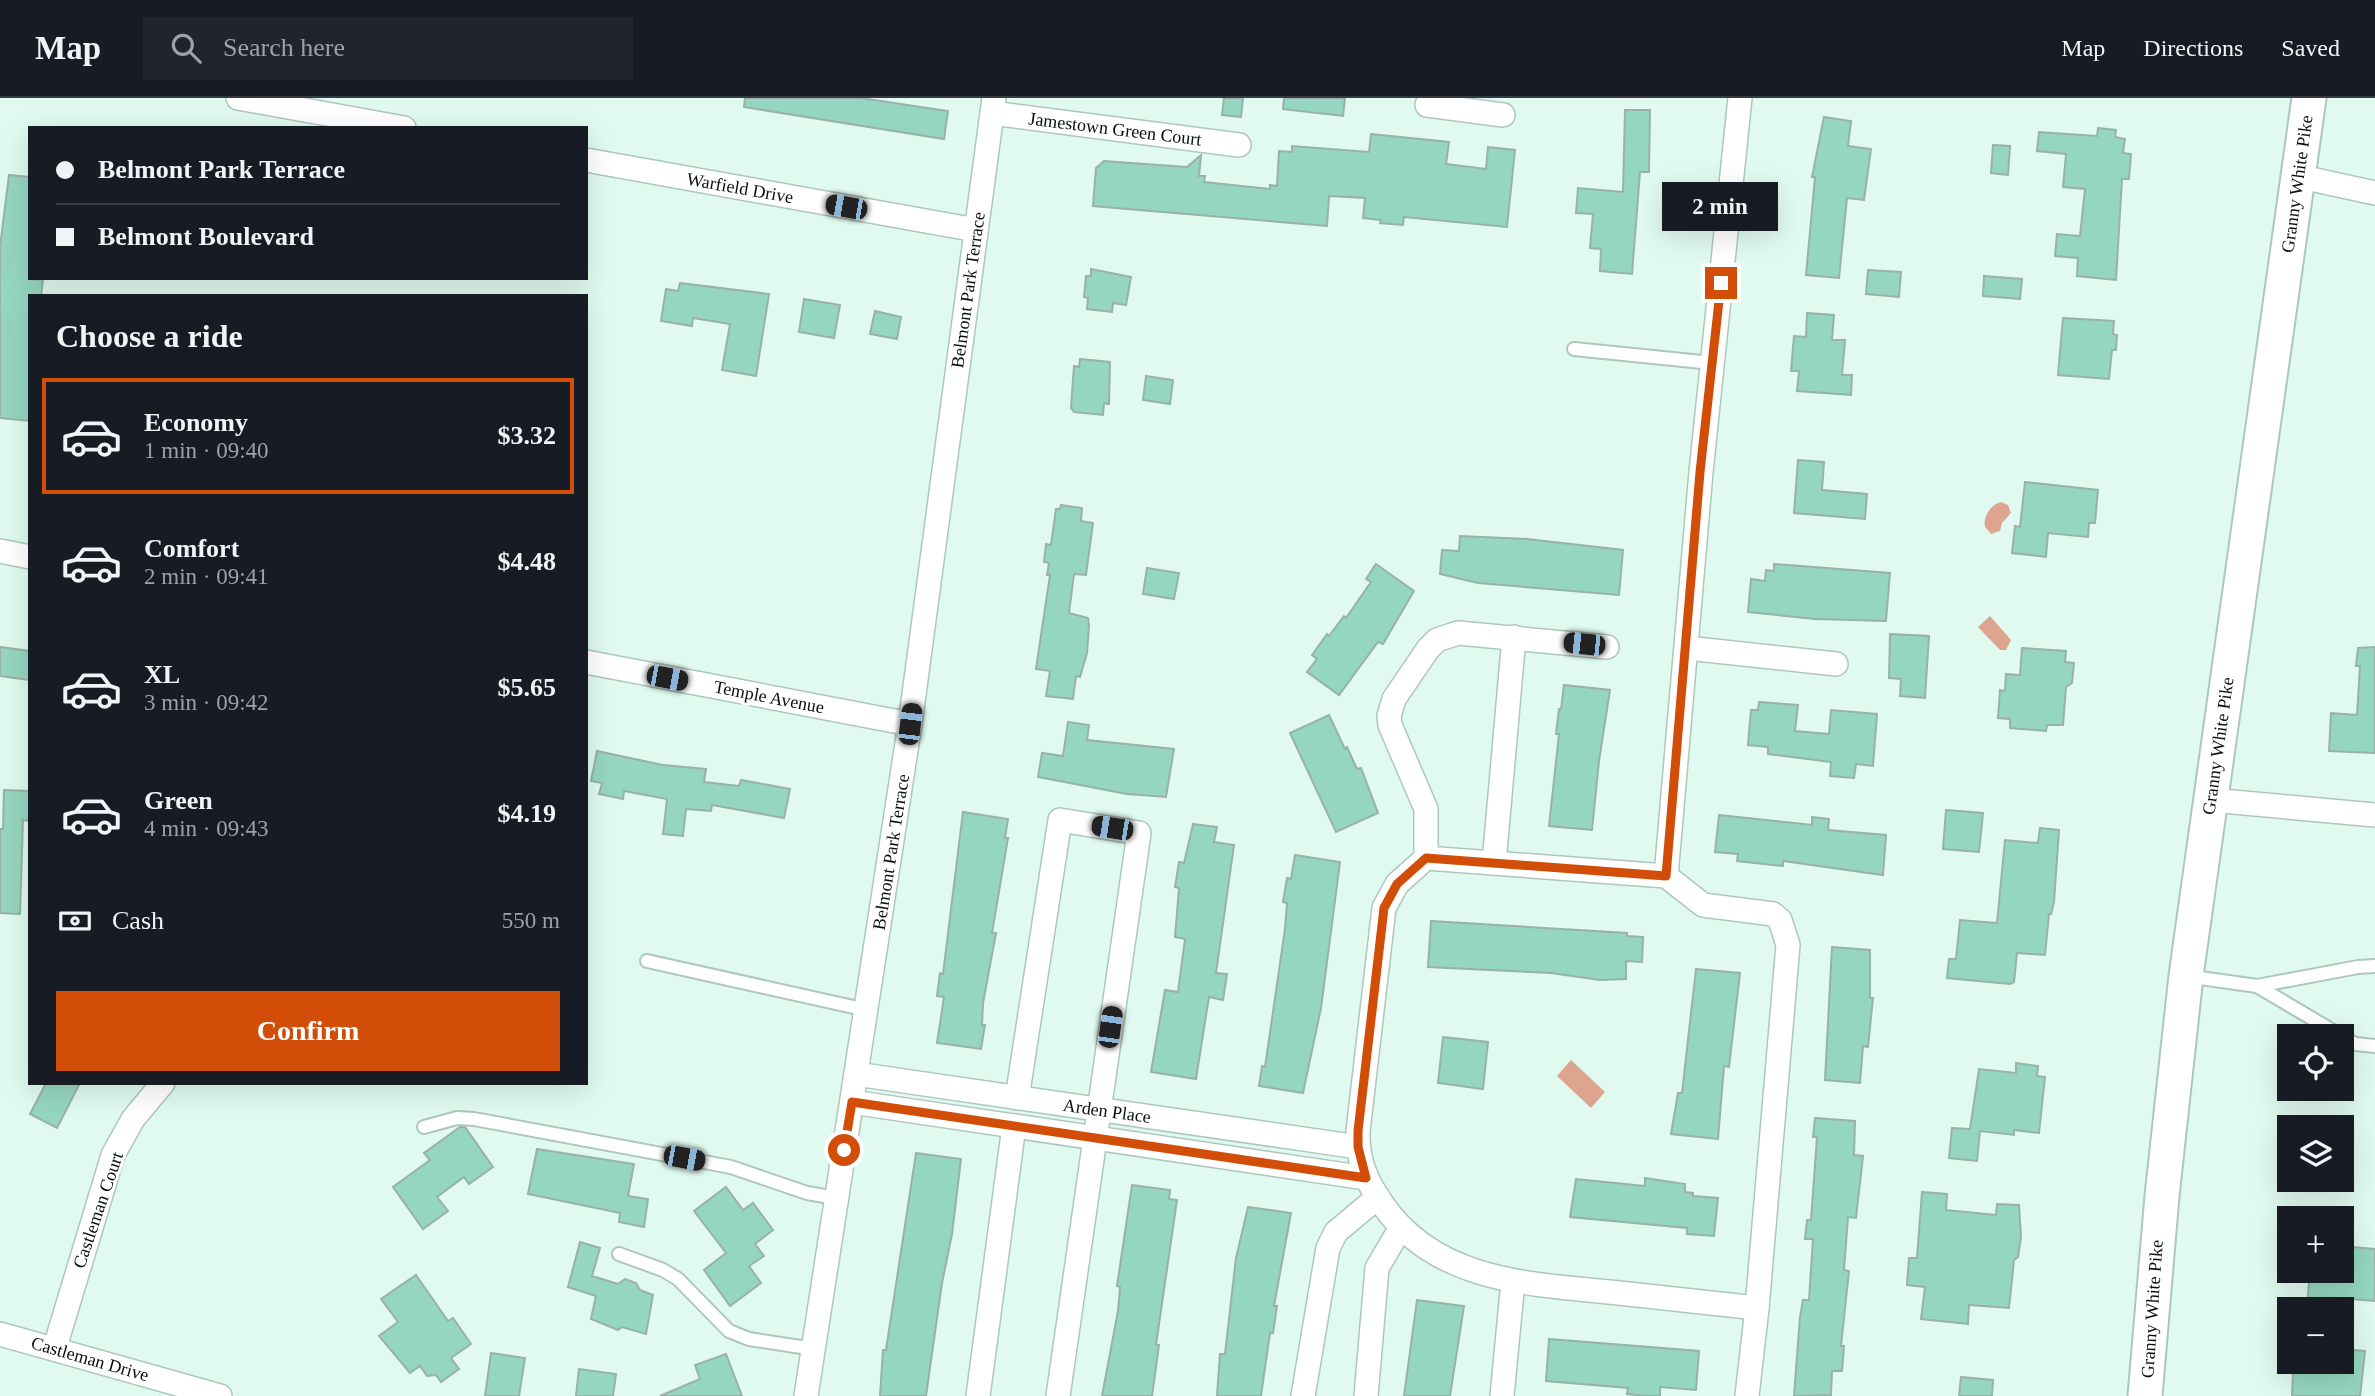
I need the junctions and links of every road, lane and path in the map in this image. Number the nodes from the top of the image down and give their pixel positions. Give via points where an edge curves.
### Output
1 (238, 98) edge
2 (1740, 98) edge
3 (2309, 98) edge
4 (1470, 104) edge
5 (1427, 105) dead end
6 (993, 106) edge
7 (1503, 115) dead end
8 (393, 126) edge
9 (1239, 145) dead end
10 (588, 160) edge
11 (2297, 176) junction
12 (2375, 193) edge
13 (976, 230) junction
14 (1574, 349) dead end
15 (1712, 363) junction
16 (0, 551) edge
17 (28, 557) edge
18 (1514, 637) junction
19 (1607, 647) dead end
20 (1687, 648) junction
21 (588, 662) edge
22 (1836, 664) dead end
23 (910, 724) junction
24 (2211, 800) junction
25 (2375, 815) edge
26 (1426, 858) junction
27 (1494, 863) junction
28 (1666, 876) junction
29 (647, 961) dead end
30 (2375, 966) edge
31 (2186, 976) junction
32 (2256, 986) junction
33 (867, 1010) junction
34 (2375, 1046) edge
35 (856, 1074) junction
36 (161, 1085) edge
37 (1017, 1098) junction
38 (852, 1102) junction
39 (1098, 1110) junction
40 (1014, 1126) junction
41 (424, 1127) dead end
42 (1094, 1138) junction
43 (1358, 1147) junction
44 (1366, 1178) junction
45 (1378, 1197) junction
46 (836, 1198) junction
47 (1400, 1229) junction
48 (619, 1254) dead end
49 (1513, 1281) junction
50 (1757, 1308) junction
51 (0, 1334) edge
52 (55, 1347) junction
53 (814, 1349) junction
54 (220, 1396) edge
55 (806, 1396) edge
56 (978, 1396) edge
57 (1058, 1396) edge
58 (1303, 1396) edge
59 (1366, 1396) edge
60 (1502, 1396) edge
61 (1747, 1396) edge
62 (2145, 1396) edge

1 - 8 street
2 - 15 street
3 - 11 main road, Granny White Pike
4 - 5 street
4 - 7 street
6 - 9 street, Jamestown Green Court
6 - 13 street, Belmont Park Terrace
10 - 13 street, Warfield Drive
11 - 12 street
11 - 24 main road, Granny White Pike
13 - 23 street, Belmont Park Terrace
14 - 15 lane
15 - 20 street
16 - 17 street
18 - 19 street
18 - 26 street via 1458,633 1437,640 1390,708 1390,724 1426,810
18 - 27 street
20 - 22 street
20 - 28 street
21 - 23 street, Temple Avenue
23 - 33 street, Belmont Park Terrace
24 - 25 street
24 - 31 main road, Granny White Pike
26 - 27 street
26 - 43 street via 1397,884 1384,908
27 - 28 street
28 - 50 street via 1703,905 1773,914 1786,932
29 - 33 lane
30 - 32 lane
31 - 32 lane
31 - 62 main road, Granny White Pike
32 - 34 lane via 2355,1044
33 - 35 street, Belmont Park Terrace
35 - 37 street, Arden Place
35 - 38 street, Belmont Park Terrace
36 - 52 street, Castleman Court via 133,1119 113,1155
37 - 39 street, Arden Place
37 - 39 street via 1060,820 1139,833
38 - 40 street, Arden Place
38 - 46 street, Belmont Park Terrace
39 - 42 street
39 - 43 street, Arden Place
40 - 42 street, Arden Place
40 - 56 street
41 - 46 lane via 457,1118 474,1119 731,1167
42 - 44 street, Arden Place
42 - 57 street
43 - 44 street
44 - 45 street
45 - 47 street
45 - 58 street via 1336,1232 1328,1248
46 - 53 street, Belmont Park Terrace
47 - 49 street via 1459,1265
47 - 59 street via 1377,1268
48 - 53 lane via 678,1279 740,1336
49 - 50 street
49 - 60 street
50 - 61 street
51 - 52 street, Castleman Drive
52 - 54 street, Castleman Drive
53 - 55 street, Belmont Park Terrace

